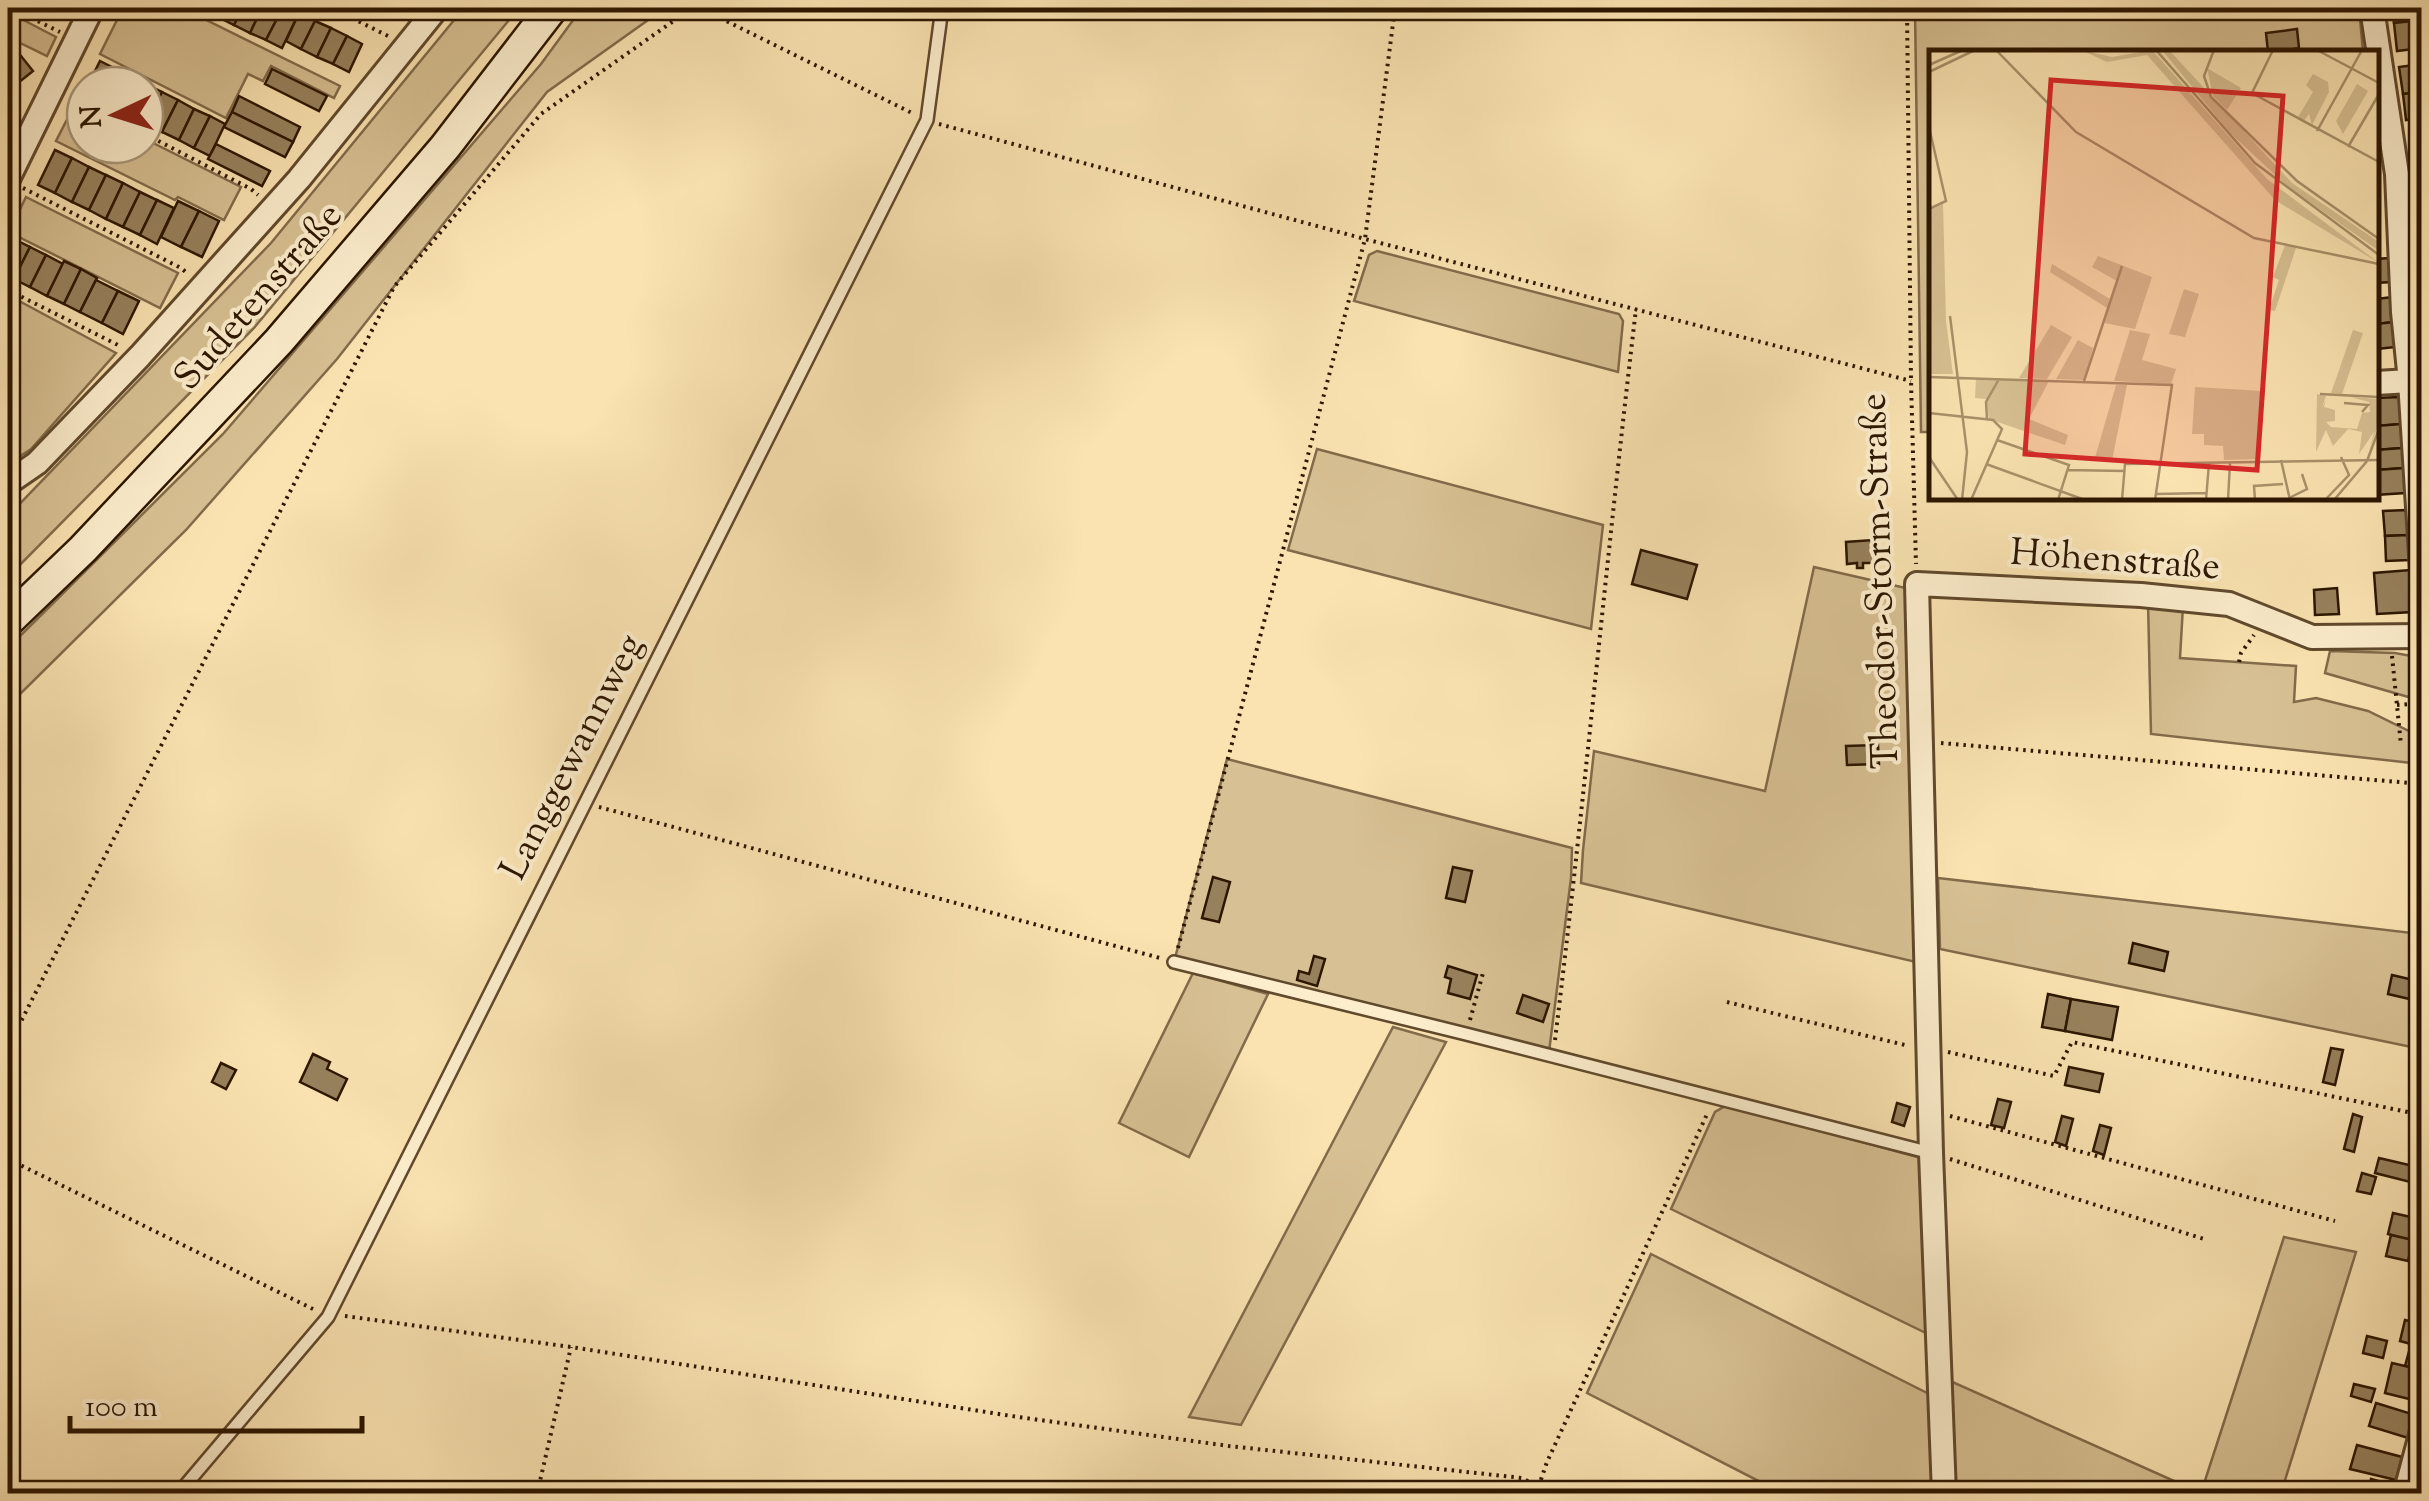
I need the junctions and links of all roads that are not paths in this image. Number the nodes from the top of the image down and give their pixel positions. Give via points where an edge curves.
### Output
1 (92, 8) edge
2 (437, 8) edge
3 (552, 8) edge
4 (942, 8) edge
5 (2372, 8) edge
6 (2378, 50) edge
7 (2379, 54) edge
8 (2422, 173) edge
9 (2397, 174) junction
10 (15, 184) edge
11 (2412, 312) edge
12 (2410, 381) junction
13 (2379, 383) edge
14 (8, 483) edge
15 (2422, 570) edge
16 (1917, 584) joint
17 (8, 622) edge
18 (2422, 636) edge
19 (1174, 962) road end
20 (1932, 1153) junction
21 (2422, 1431) edge
22 (178, 1494) edge
23 (1944, 1494) edge
24 (2404, 1494) edge

1 - 10 street
2 - 14 street via 274,208 37,463
3 - 17 main road, Sudetenstraße via 445,147 279,341
4 - 22 lane, Langgewannweg via 928,120 328,1317
5 - 6 street
7 - 9 street
8 - 9 street
9 - 11 street
11 - 12 street
12 - 13 street
12 - 15 street
16 - 18 street, Höhenstraße via 2228,604 2312,637
16 - 20 street, Theodor-Storm-Straße
19 - 20 lane
20 - 23 street, Theodor-Storm-Straße
21 - 24 street

